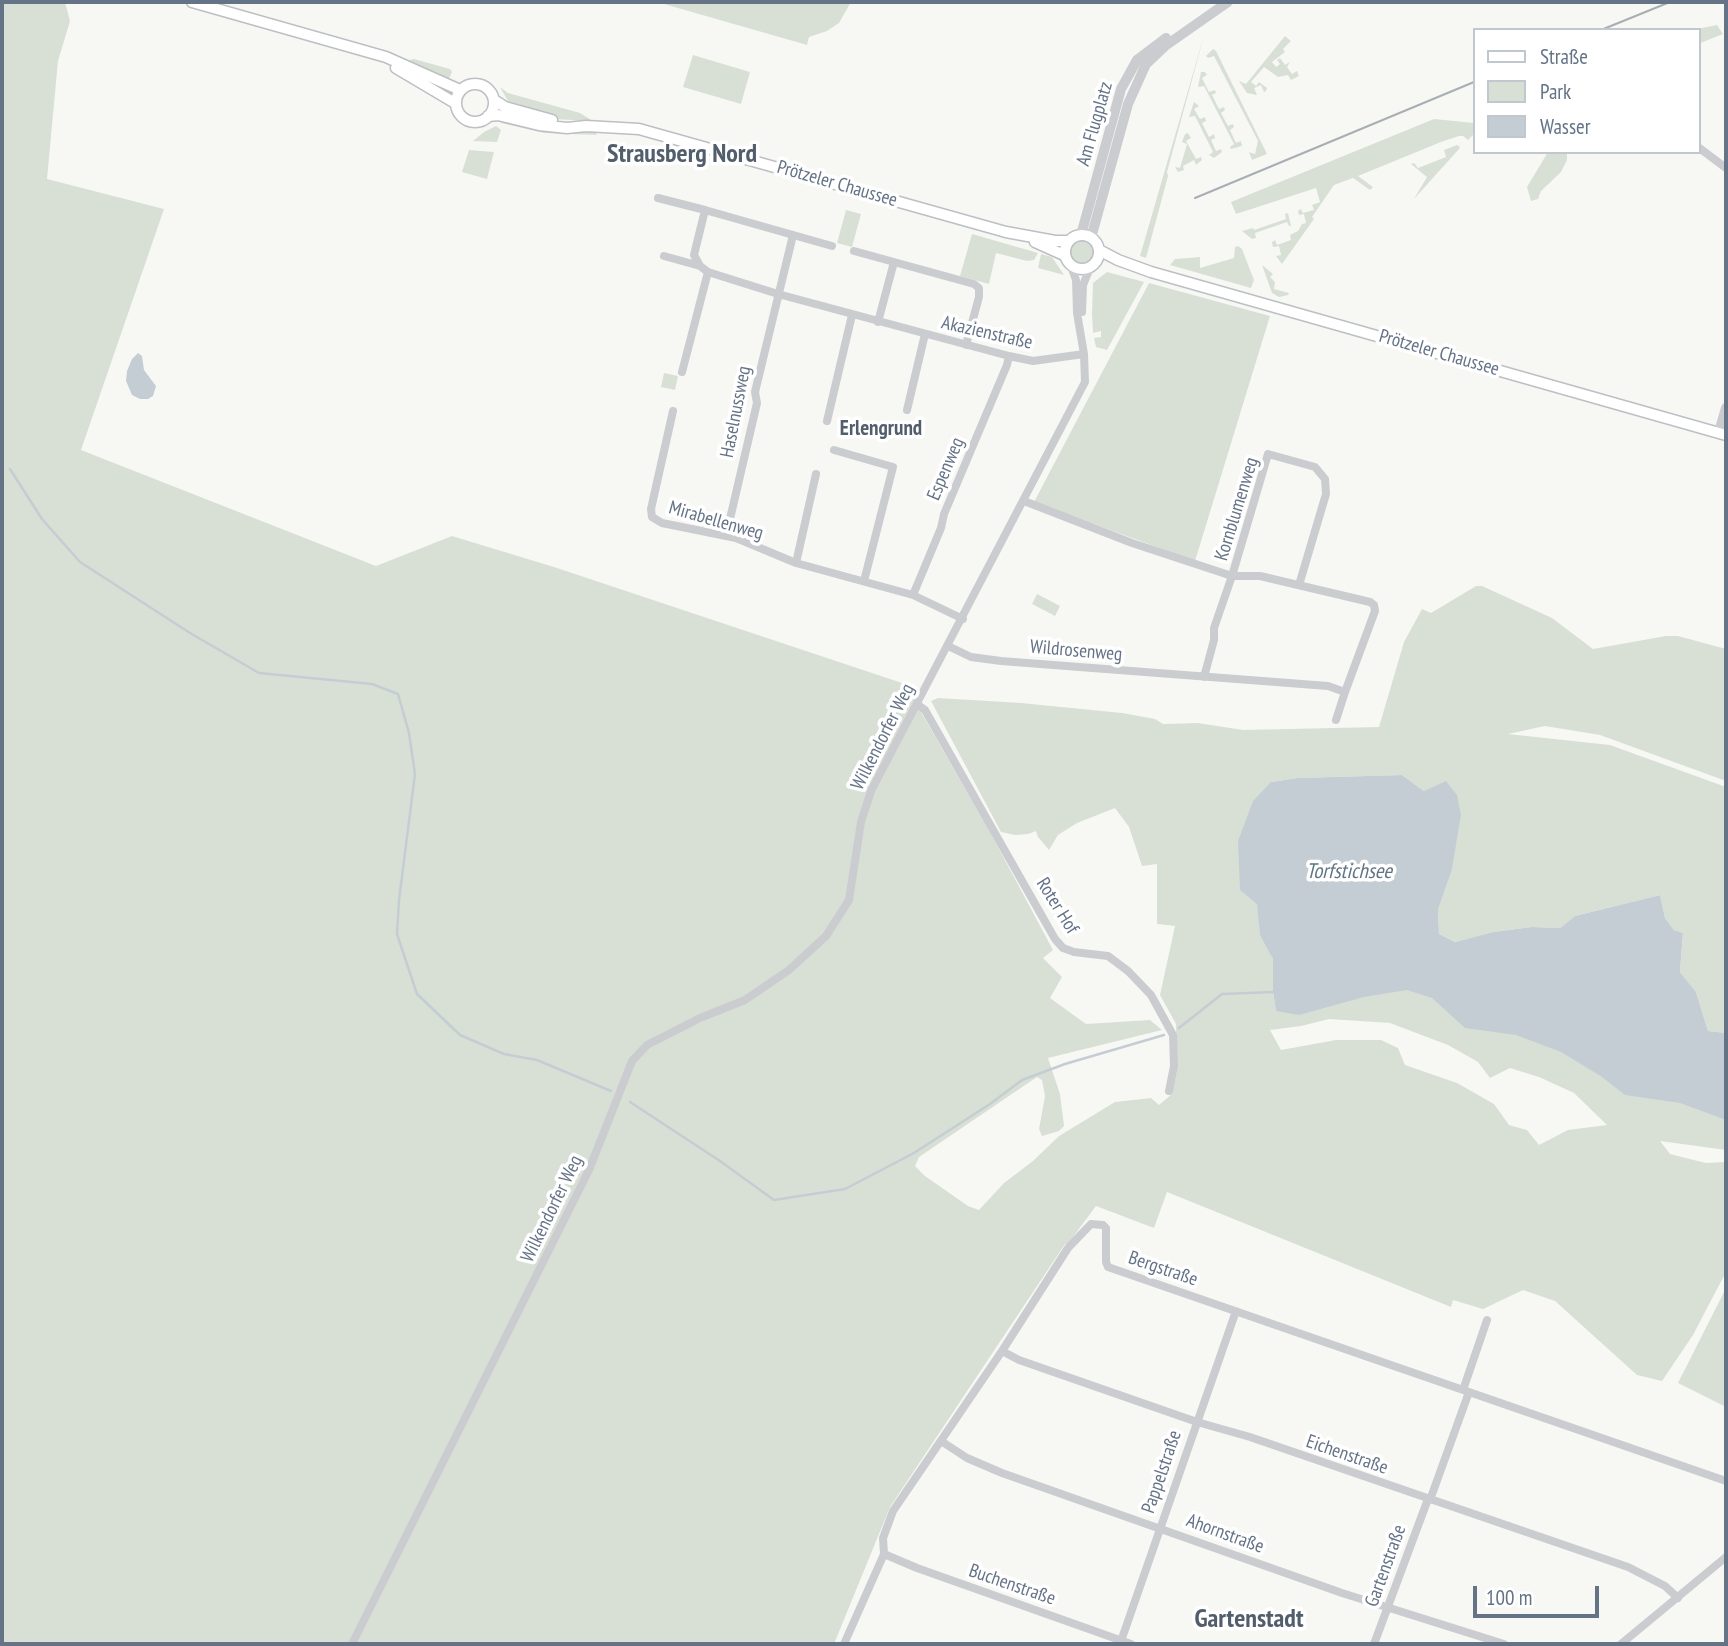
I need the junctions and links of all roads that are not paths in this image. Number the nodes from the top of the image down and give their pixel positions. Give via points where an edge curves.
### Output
1 (192, 2) edge
2 (1228, 2) edge
3 (377, 55) junction
4 (460, 90) junction
5 (494, 100) junction
6 (455, 103) junction
7 (488, 116) junction
8 (586, 126) junction
9 (1700, 148) edge
10 (1726, 168) edge
11 (658, 198) dead end
12 (705, 211) junction
13 (1006, 232) junction
14 (793, 235) junction
15 (1086, 237) junction
16 (1068, 241) junction
17 (832, 246) dead end
18 (1098, 250) junction
19 (854, 251) dead end
20 (664, 256) dead end
21 (1064, 256) junction
22 (894, 262) junction
23 (1071, 266) junction
24 (1092, 266) junction
25 (704, 269) junction
26 (1151, 272) junction
27 (778, 294) junction
28 (852, 315) junction
29 (877, 322) junction
30 (1081, 332) junction
31 (925, 334) junction
32 (966, 345) junction
33 (1084, 354) junction
34 (1009, 356) junction
35 (682, 372) dead end
36 (1726, 408) edge
37 (907, 410) dead end
38 (673, 411) dead end
39 (827, 421) dead end
40 (1722, 433) edge
41 (834, 450) dead end
42 (816, 474) dead end
43 (1024, 501) junction
44 (726, 536) junction
45 (796, 563) junction
46 (1232, 576) junction
47 (864, 581) junction
48 (1299, 585) junction
49 (913, 595) junction
50 (962, 618) junction
51 (948, 646) junction
52 (1204, 677) junction
53 (1345, 692) junction
54 (918, 705) junction
55 (1336, 720) dead end
56 (1169, 1091) dead end
57 (1236, 1311) junction
58 (1487, 1320) dead end
59 (1002, 1351) junction
60 (1466, 1391) junction
61 (1197, 1422) junction
62 (941, 1441) junction
63 (1726, 1481) edge
64 (1429, 1500) junction
65 (1160, 1527) junction
66 (884, 1554) junction
67 (1726, 1557) edge
68 (1678, 1598) junction
69 (1388, 1608) junction
70 (1121, 1643) edge
71 (352, 1644) edge
72 (844, 1644) edge
73 (1131, 1644) edge
74 (1374, 1644) edge
75 (1504, 1644) edge
76 (1620, 1644) edge

1 - 3 main road, Prötzeler Chaussee
2 - 15 street, Am Flugplatz via 1165,46 1138,77
3 - 4 main road, Prötzeler Chaussee
3 - 6 main road, Prötzeler Chaussee
4 - 5 main road, Prötzeler Chaussee via 481,84
4 - 6 main road
5 - 7 main road
5 - 8 main road, Prötzeler Chaussee via 533,116
6 - 7 main road, Prötzeler Chaussee via 467,120
7 - 8 main road, Prötzeler Chaussee via 555,127
8 - 13 main road, Prötzeler Chaussee via 639,129
9 - 10 street
11 - 12 street
12 - 14 street
12 - 25 street via 694,255
13 - 16 main road, Prötzeler Chaussee
13 - 21 main road, Prötzeler Chaussee
14 - 17 street
14 - 27 street, Haselnussweg
15 - 16 main road, Prötzeler Chaussee
15 - 18 main road
16 - 21 main road
18 - 24 main road
18 - 26 main road, Prötzeler Chaussee
19 - 22 street
20 - 25 street, Akazienstraße
21 - 23 main road
22 - 29 street
22 - 32 street via 979,288
23 - 24 main road, Prötzeler Chaussee via 1080,270
23 - 30 street, Wilkendorfer Weg
24 - 26 main road, Prötzeler Chaussee
24 - 30 street, Wilkendorfer Weg via 1083,285
25 - 27 street, Akazienstraße
25 - 35 street
26 - 40 main road, Prötzeler Chaussee
27 - 28 street, Akazienstraße
27 - 44 street, Haselnussweg
28 - 29 street, Akazienstraße
28 - 39 street
29 - 31 street, Akazienstraße
30 - 33 street, Wilkendorfer Weg
31 - 32 street, Akazienstraße
31 - 37 street, Akazienstraße
32 - 34 street, Akazienstraße
33 - 34 street, Akazienstraße via 1034,361
33 - 43 street, Wilkendorfer Weg via 1086,374 1081,391
34 - 49 street, Espenweg
36 - 40 street
38 - 44 street, Mirabellenweg via 652,517
41 - 47 street via 893,467
42 - 45 street
43 - 46 street
43 - 50 street, Wilkendorfer Weg
44 - 45 street, Mirabellenweg
45 - 47 street, Mirabellenweg
46 - 48 street via 1260,576
46 - 48 street, Kornblumenweg via 1268,454 1315,467 1325,479 1326,495
46 - 52 street
47 - 49 street, Mirabellenweg
48 - 53 street via 1374,605
49 - 50 street, Mirabellenweg
50 - 51 street, Wilkendorfer Weg
51 - 52 street, Wildrosenweg via 971,657
51 - 54 street, Wilkendorfer Weg
52 - 53 street, Wildrosenweg via 1328,686
53 - 55 street
54 - 56 street, Roter Hof via 925,710 1055,939 1074,952 1108,956 1151,995 1173,1035
54 - 71 street, Wilkendorfer Weg via 871,791 861,822 849,900 825,936 789,970 745,1000 647,1045 632,1061 589,1170
57 - 59 street, Bergstraße via 1108,1267 1106,1228 1091,1224 1068,1248
57 - 60 street, Bergstraße
57 - 61 street, Pappelstraße
58 - 60 street, Gartenstraße
59 - 61 street, Eichenstraße
59 - 62 street, Bergstraße
60 - 63 street, Bergstraße
60 - 64 street, Gartenstraße
61 - 64 street, Eichenstraße
61 - 65 street, Pappelstraße
62 - 65 street, Ahornstraße via 1002,1473
62 - 66 street, Bergstraße via 892,1511 883,1538
64 - 68 street, Eichenstraße via 1628,1567
64 - 69 street, Gartenstraße
65 - 69 street, Ahornstraße
65 - 70 street, Pappelstraße
66 - 70 street, Buchenstraße
66 - 72 street, Bergstraße
67 - 68 street
68 - 76 street
69 - 74 street, Gartenstraße
69 - 75 street, Ahornstraße
70 - 73 street, Buchenstraße

